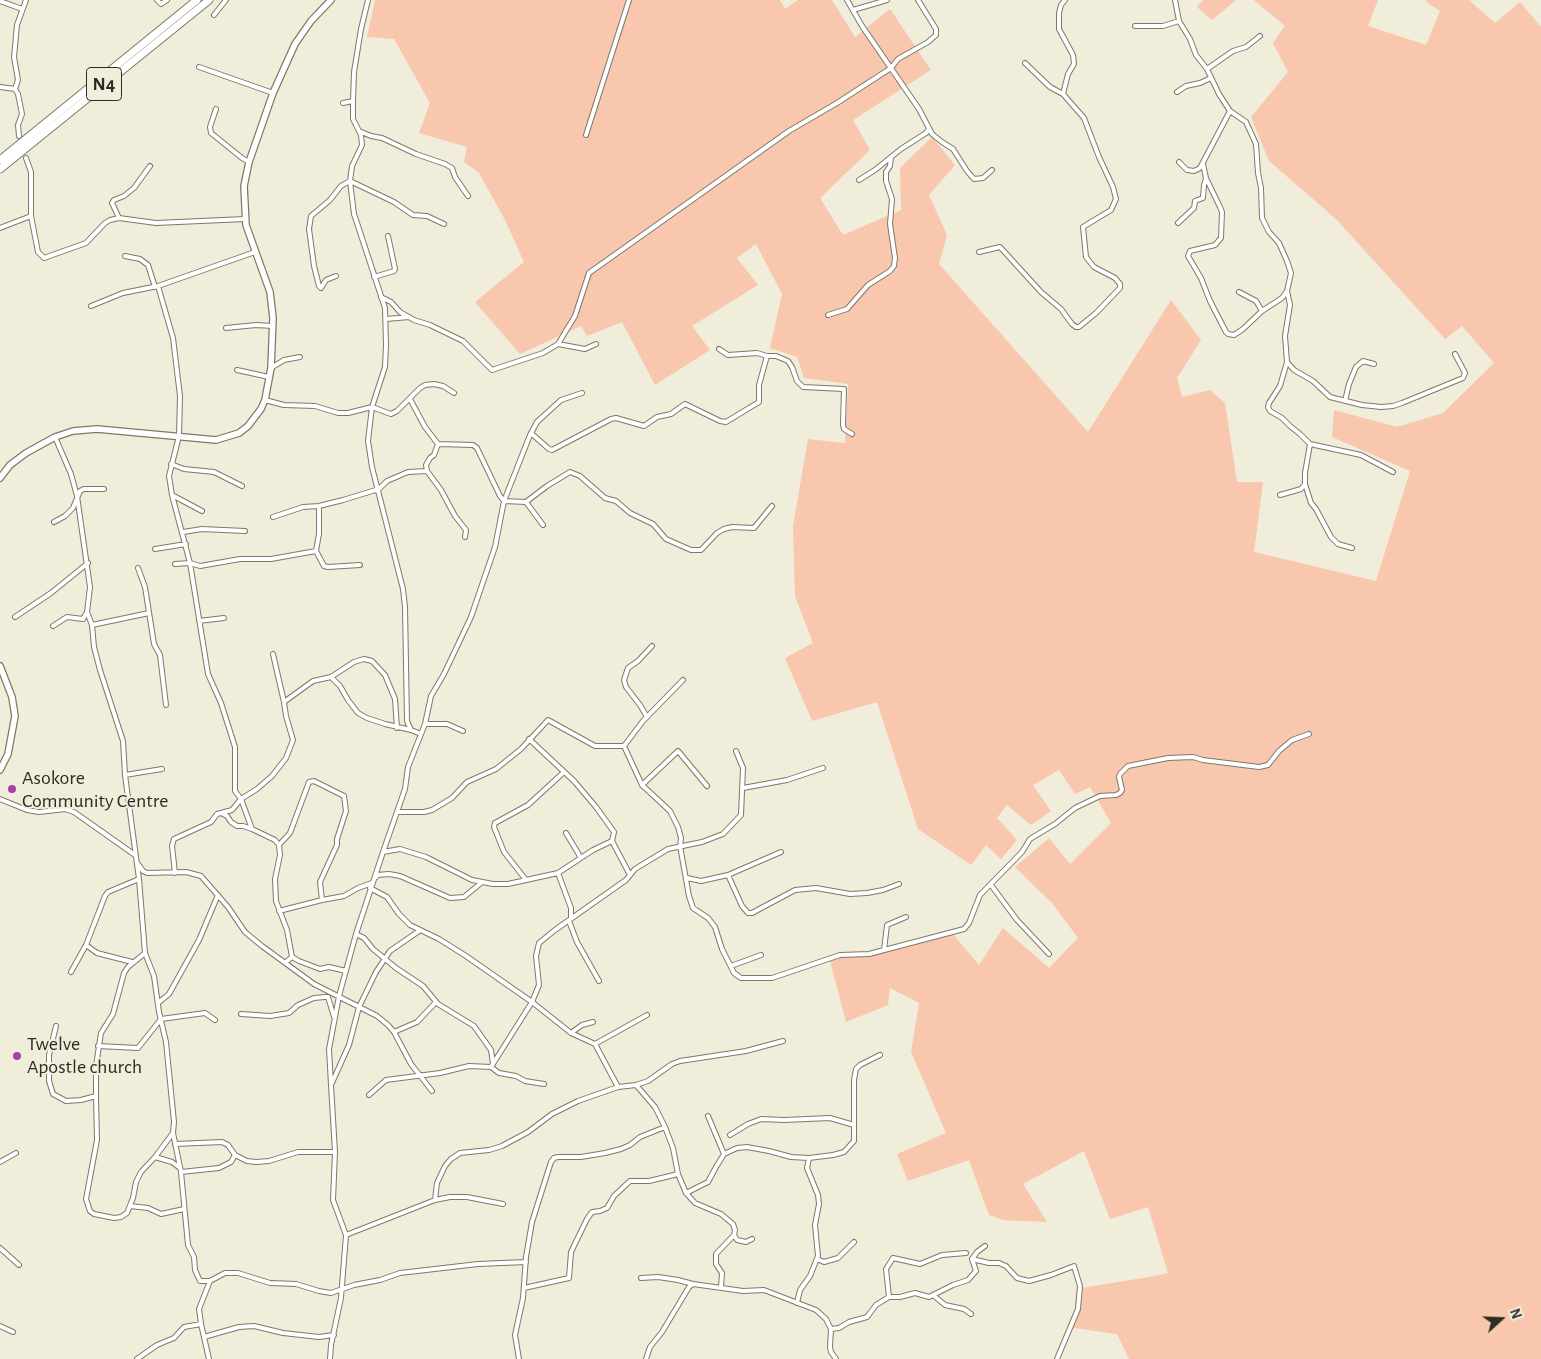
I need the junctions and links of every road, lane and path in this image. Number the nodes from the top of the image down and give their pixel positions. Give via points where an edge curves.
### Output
1 (26, 0) edge
2 (157, 0) edge
3 (167, 0) edge
4 (197, 0) edge
5 (209, 0) edge
6 (226, 0) edge
7 (331, 0) edge
8 (368, 0) edge
9 (629, 0) edge
10 (847, 0) edge
11 (887, 0) edge
12 (918, 0) edge
13 (1065, 0) edge
14 (1175, 0) edge
15 (0, 1) edge
16 (22, 9) junction
17 (853, 10) junction
18 (214, 15) dead end
19 (1179, 21) junction
20 (1135, 26) dead end
21 (1260, 36) dead end
22 (1025, 62) dead end
23 (199, 67) dead end
24 (891, 68) junction
25 (1206, 69) junction
26 (1211, 78) junction
27 (0, 87) edge
28 (15, 89) junction
29 (1177, 92) dead end
30 (273, 93) junction
31 (1063, 94) junction
32 (353, 100) junction
33 (342, 103) dead end
34 (216, 109) dead end
35 (1230, 111) junction
36 (929, 129) junction
37 (359, 131) junction
38 (586, 135) dead end
39 (19, 136) dead end
40 (891, 157) junction
41 (26, 158) dead end
42 (0, 160) edge
43 (249, 162) junction
44 (1180, 162) dead end
45 (1203, 164) junction
46 (150, 166) dead end
47 (0, 170) edge
48 (992, 170) dead end
49 (1206, 178) junction
50 (859, 180) dead end
51 (350, 181) junction
52 (468, 196) dead end
53 (30, 216) junction
54 (118, 218) junction
55 (246, 219) junction
56 (1178, 223) dead end
57 (444, 224) dead end
58 (0, 228) edge
59 (388, 236) dead end
60 (255, 252) junction
61 (979, 252) dead end
62 (125, 256) dead end
63 (336, 276) dead end
64 (374, 277) junction
65 (157, 287) junction
66 (1287, 291) junction
67 (1239, 292) dead end
68 (381, 297) junction
69 (91, 306) dead end
70 (1262, 311) junction
71 (828, 315) dead end
72 (409, 317) junction
73 (386, 319) junction
74 (273, 326) junction
75 (226, 328) dead end
76 (558, 344) junction
77 (596, 344) dead end
78 (719, 350) dead end
79 (1456, 354) dead end
80 (767, 356) junction
81 (300, 357) dead end
82 (1287, 362) junction
83 (1374, 364) dead end
84 (271, 368) junction
85 (237, 370) dead end
86 (269, 377) junction
87 (582, 392) dead end
88 (454, 393) dead end
89 (410, 399) junction
90 (265, 400) junction
91 (1344, 401) junction
92 (372, 407) junction
93 (852, 434) dead end
94 (530, 435) junction
95 (179, 436) junction
96 (55, 437) junction
97 (438, 444) junction
98 (1310, 444) junction
99 (171, 464) junction
100 (427, 471) junction
101 (1392, 472) dead end
102 (0, 478) edge
103 (1305, 484) junction
104 (242, 486) dead end
105 (104, 489) dead end
106 (378, 489) junction
107 (172, 495) junction
108 (1280, 495) dead end
109 (77, 496) junction
110 (504, 500) junction
111 (526, 502) junction
112 (319, 506) junction
113 (772, 506) dead end
114 (202, 511) dead end
115 (273, 517) dead end
116 (54, 522) dead end
117 (543, 525) dead end
118 (245, 531) dead end
119 (183, 532) junction
120 (465, 537) dead end
121 (186, 544) junction
122 (1352, 548) dead end
123 (155, 549) dead end
124 (316, 550) junction
125 (88, 563) junction
126 (190, 563) junction
127 (175, 564) dead end
128 (360, 565) dead end
129 (138, 568) dead end
130 (87, 612) junction
131 (148, 613) junction
132 (15, 617) dead end
133 (224, 618) dead end
134 (200, 621) junction
135 (92, 625) junction
136 (53, 626) dead end
137 (652, 646) dead end
138 (273, 654) dead end
139 (0, 666) edge
140 (331, 677) junction
141 (683, 680) dead end
142 (284, 702) junction
143 (166, 706) dead end
144 (647, 717) junction
145 (425, 724) junction
146 (397, 728) junction
147 (411, 730) junction
148 (463, 731) dead end
149 (421, 734) junction
150 (1309, 734) dead end
151 (529, 739) junction
152 (624, 746) junction
153 (736, 751) dead end
154 (823, 768) dead end
155 (162, 769) dead end
156 (0, 770) edge
157 (564, 772) junction
158 (125, 775) junction
159 (642, 785) junction
160 (708, 786) dead end
161 (743, 788) junction
162 (0, 799) edge
163 (241, 799) junction
164 (397, 812) junction
165 (221, 813) junction
166 (252, 829) junction
167 (566, 833) dead end
168 (612, 841) junction
169 (279, 845) junction
170 (680, 846) junction
171 (383, 852) junction
172 (780, 852) dead end
173 (135, 855) junction
174 (581, 858) junction
175 (175, 873) junction
176 (558, 873) junction
177 (630, 875) junction
178 (728, 875) junction
179 (687, 878) junction
180 (139, 879) junction
181 (526, 880) junction
182 (372, 883) junction
183 (481, 883) junction
184 (899, 884) dead end
185 (991, 885) junction
186 (370, 888) junction
187 (218, 895) junction
188 (322, 900) junction
189 (279, 911) junction
190 (906, 917) dead end
191 (570, 920) junction
192 (419, 931) junction
193 (356, 934) junction
194 (86, 945) junction
195 (884, 950) junction
196 (145, 953) junction
197 (1049, 954) dead end
198 (761, 956) dead end
199 (292, 957) junction
200 (385, 959) junction
201 (132, 962) junction
202 (286, 962) junction
203 (731, 966) junction
204 (346, 971) junction
205 (71, 972) dead end
206 (599, 981) dead end
207 (339, 996) junction
208 (436, 1002) junction
209 (532, 1002) junction
210 (158, 1003) junction
211 (359, 1007) junction
212 (241, 1014) dead end
213 (647, 1015) dead end
214 (161, 1019) junction
215 (335, 1019) junction
216 (215, 1020) dead end
217 (593, 1022) dead end
218 (56, 1026) dead end
219 (394, 1032) junction
220 (571, 1033) junction
221 (783, 1041) dead end
222 (594, 1044) junction
223 (98, 1046) junction
224 (880, 1055) dead end
225 (492, 1066) junction
226 (420, 1075) junction
227 (544, 1084) dead end
228 (331, 1085) junction
229 (636, 1085) junction
230 (618, 1088) junction
231 (432, 1091) dead end
232 (369, 1095) dead end
233 (96, 1096) junction
234 (708, 1116) dead end
235 (854, 1124) junction
236 (665, 1127) junction
237 (173, 1133) junction
238 (730, 1135) dead end
239 (175, 1144) junction
240 (335, 1152) junction
241 (16, 1153) dead end
242 (724, 1154) junction
243 (235, 1155) junction
244 (155, 1157) junction
245 (809, 1158) junction
246 (0, 1162) edge
247 (180, 1170) junction
248 (678, 1174) junction
249 (686, 1193) junction
250 (434, 1200) junction
251 (503, 1204) dead end
252 (130, 1206) junction
253 (184, 1209) junction
254 (346, 1235) junction
255 (734, 1235) junction
256 (752, 1239) dead end
257 (854, 1242) dead end
258 (985, 1246) dead end
259 (0, 1248) edge
260 (966, 1253) dead end
261 (817, 1259) junction
262 (972, 1259) junction
263 (526, 1262) junction
264 (19, 1265) dead end
265 (641, 1278) dead end
266 (210, 1281) junction
267 (693, 1284) junction
268 (721, 1287) junction
269 (524, 1288) junction
270 (341, 1291) junction
271 (934, 1295) junction
272 (889, 1297) junction
273 (797, 1303) junction
274 (971, 1314) dead end
275 (201, 1324) junction
276 (0, 1326) edge
277 (831, 1328) junction
278 (13, 1332) dead end
279 (334, 1336) junction
280 (204, 1337) junction
281 (137, 1359) edge
282 (209, 1359) edge
283 (330, 1359) edge
284 (520, 1359) edge
285 (646, 1359) edge
286 (836, 1359) edge
287 (1057, 1359) edge

1 - 16 street
2 - 3 street via 161,4
4 - 42 highway, N4
5 - 47 highway, N4
6 - 18 street
7 - 30 main road via 295,44
8 - 32 street via 354,72
9 - 38 street
10 - 17 street
11 - 17 street
12 - 24 street via 936,29 936,35 898,58
13 - 31 street via 1059,13 1059,29 1073,55 1074,64
14 - 19 street
15 - 16 street
16 - 28 street via 14,57 18,80
17 - 24 street
19 - 20 street via 1162,26
19 - 25 street
21 - 25 street
22 - 31 street via 1050,87
23 - 30 street
24 - 36 street
24 - 76 street via 789,131 588,273 575,316
25 - 26 street
26 - 29 street
26 - 35 street
27 - 28 street
28 - 39 street via 22,114
30 - 43 main road
31 - 61 street via 1084,118 1116,199 1111,210 1083,227 1086,257 1094,267 1115,278 1120,288 1096,313 1076,327 1000,247
32 - 33 street
32 - 37 street via 354,119
34 - 43 street via 210,130
35 - 45 street
35 - 66 street via 1246,122 1256,144 1262,218 1287,261 1291,273
36 - 40 street
36 - 48 street via 953,149 974,178 983,178
37 - 51 street via 362,145 352,166
37 - 52 street via 452,168
40 - 50 street
40 - 71 street via 886,181 892,199 890,224 896,258 894,266 868,285 847,309
41 - 53 street via 31,172
43 - 55 main road via 244,186
44 - 45 street via 1187,170 1194,171
45 - 49 street
46 - 54 street via 134,188 112,203
49 - 56 street via 1203,198 1195,201 1194,208
49 - 70 street via 1222,212 1220,238 1216,245 1190,251 1188,256 1228,334 1234,335 1243,330
51 - 57 street via 413,215 427,216
51 - 63 street via 311,216 309,228 319,286 321,288 326,280
51 - 64 street via 354,214
53 - 54 street via 38,252 44,258 86,243 105,223
53 - 58 street
54 - 55 street via 156,223
55 - 60 main road
59 - 64 street via 395,269
60 - 65 street
60 - 74 main road via 270,292
62 - 65 street via 140,259 148,265
64 - 68 street
65 - 69 street via 123,293
65 - 95 street via 173,338 180,396
66 - 70 street
66 - 82 street via 1290,305 1285,336
67 - 70 street via 1256,301
68 - 72 street
68 - 73 street
72 - 73 street
72 - 76 street via 463,342 492,370 544,353
73 - 92 street via 384,367
74 - 75 street
74 - 84 main road
76 - 77 street via 585,349
78 - 80 street via 728,355 757,353
79 - 91 street via 1465,373 1463,378 1434,391 1394,406
80 - 93 street via 788,361 803,387 844,389 842,425
80 - 94 street via 758,402 726,422 685,404 644,426 611,419 552,450
81 - 84 street via 281,361
82 - 91 street via 1330,397
82 - 98 street via 1281,383 1268,407
83 - 91 street via 1363,361 1356,367
84 - 86 main road
85 - 86 street
86 - 90 main road
87 - 94 street via 561,400 536,422
88 - 89 street via 443,386 430,384 420,388
89 - 92 street via 390,414
89 - 97 street
90 - 92 street via 284,405 315,406 338,413
90 - 95 main road via 248,426 239,433 216,440
92 - 106 street via 368,441
94 - 110 street
95 - 96 main road via 97,429 73,431
95 - 99 street
96 - 102 main road via 26,453
96 - 109 street
97 - 100 street via 426,465
97 - 110 street via 477,448
98 - 101 street via 1362,455
98 - 103 street
99 - 104 street via 184,469 214,472
99 - 107 street
100 - 106 street via 408,472 387,481
100 - 120 street via 466,530
103 - 108 street via 1301,489
103 - 122 street via 1311,503 1331,537 1338,544
105 - 109 street via 84,489
106 - 112 street
106 - 147 street via 403,589 406,710
107 - 114 street
107 - 119 street
109 - 116 street via 73,508
109 - 125 street
110 - 111 street
110 - 145 street via 495,547 479,598 431,696
111 - 113 street via 570,472 580,476 605,498 616,501 630,513 653,524 666,540 691,550 702,550 716,533 732,527 754,528
111 - 117 street
112 - 115 street via 303,507
112 - 124 street
118 - 119 street via 202,529
119 - 121 street
121 - 123 street
121 - 126 street
124 - 126 street via 200,566
124 - 128 street via 324,566
125 - 130 street
125 - 132 street
126 - 127 street
126 - 134 street
129 - 131 street via 145,587
130 - 135 street
130 - 136 street via 83,618 68,617
131 - 135 street
131 - 143 street via 154,644 160,655
133 - 134 street
134 - 163 street via 208,674 233,740 234,784
135 - 158 street via 100,670 123,742
137 - 144 street via 628,668 624,680
138 - 142 street
139 - 156 main road via 12,697 15,716 8,754
140 - 142 street via 313,680
140 - 146 street via 358,712
140 - 146 street via 354,662 372,661 385,675 393,694
141 - 144 street
142 - 163 street via 293,740 286,758 272,776
144 - 152 street
145 - 148 street via 447,724
145 - 149 street
146 - 147 street
147 - 149 street
149 - 164 street via 408,767
150 - 185 street via 1292,740 1268,765 1260,767 1193,757 1128,766 1119,777 1120,793 1100,796 1075,808 1030,839
151 - 152 street via 550,720 595,746
151 - 157 street
151 - 164 street via 496,769 467,782 452,798 432,810
152 - 159 street
153 - 161 street via 743,768
154 - 161 street via 787,780
155 - 158 street
157 - 168 street via 614,832
157 - 181 street via 528,805 495,823 504,852
158 - 173 street
159 - 160 street via 678,751
159 - 170 street via 670,811 678,827
161 - 170 street via 741,815 734,824 722,834
162 - 173 street via 38,812 65,809 74,812
163 - 165 street via 232,810
163 - 166 street
164 - 171 street
165 - 166 street via 237,826
165 - 175 street via 211,822 174,839
166 - 169 street
167 - 174 street
168 - 174 street
168 - 177 street
169 - 188 street via 290,833 309,782 314,781 344,796 346,811 337,845 320,882
169 - 189 street via 275,879
170 - 177 street via 668,849
170 - 179 street
171 - 182 street
171 - 183 street via 400,849 426,857
172 - 178 street
173 - 175 street via 147,873
173 - 180 street
174 - 176 street
175 - 187 street via 201,876
176 - 181 street
176 - 191 street via 571,908
177 - 191 street
178 - 179 street via 701,880
178 - 184 street via 748,913 795,890 816,888 850,894
179 - 203 street via 693,908 715,927
180 - 194 street via 108,892
180 - 196 street
181 - 183 street via 508,884
182 - 183 street via 377,875 400,876 450,898 464,897
182 - 186 street
182 - 188 street via 344,896
185 - 195 street via 980,895 964,929
185 - 197 street via 1017,920
186 - 192 street via 387,897 403,918
186 - 193 street
187 - 202 street via 245,932
187 - 210 street via 199,940 169,994
188 - 189 street
189 - 199 street via 287,930
190 - 195 street via 887,924
191 - 206 street via 577,942
191 - 209 street via 539,944 536,956 540,985
192 - 200 street
192 - 209 street via 466,956
193 - 200 street
193 - 204 street
194 - 201 street via 97,953
194 - 205 street
195 - 203 street via 840,955 772,978 741,978
196 - 201 street
196 - 210 street via 154,976
198 - 203 street
199 - 202 street
199 - 204 street via 320,969 329,967
200 - 208 street via 423,986
200 - 211 street
201 - 223 street via 124,974 113,1014 101,1033
202 - 207 street via 314,984
204 - 207 street
207 - 211 street
207 - 215 street
208 - 219 street via 416,1022
208 - 225 street via 474,1026 491,1050
209 - 220 street
209 - 225 street
210 - 214 street
211 - 219 street via 377,1016
211 - 228 street via 349,1045
212 - 215 street via 270,1016 289,1013 314,998 328,997
213 - 222 street
214 - 216 street via 205,1013
214 - 223 street via 138,1048
214 - 237 street via 166,1042
215 - 228 street via 329,1050
217 - 220 street
218 - 233 street via 50,1055 49,1081 53,1094 66,1101
219 - 226 street
220 - 222 street
221 - 229 street via 746,1051 680,1061
222 - 230 street
223 - 233 street
224 - 235 street via 856,1069
225 - 226 street via 469,1066
225 - 227 street via 499,1073
226 - 231 street
226 - 232 street via 386,1080
228 - 240 street
229 - 230 street
229 - 236 street via 655,1107
230 - 250 street via 578,1101 502,1146 455,1155 437,1183
233 - 252 street via 97,1140 86,1199 94,1214 114,1218 127,1213
234 - 242 street
235 - 238 street via 830,1118 761,1119
235 - 245 street via 854,1142 844,1152
236 - 248 street
236 - 263 street via 640,1137 630,1145 605,1153 554,1158 541,1188
237 - 239 street
237 - 244 street
239 - 243 street via 222,1142 228,1144
239 - 247 street
240 - 243 street via 298,1152 256,1162
240 - 254 street via 333,1200
241 - 246 street
242 - 245 street via 747,1147
242 - 249 street via 708,1182
243 - 247 street via 231,1162 219,1168
244 - 247 street via 172,1162
244 - 252 street via 141,1172
245 - 261 street via 807,1168 819,1204 815,1225
247 - 253 street
248 - 249 street
248 - 269 street via 649,1181 630,1181 607,1208 592,1212 587,1219 571,1252 569,1278
249 - 255 street via 695,1202 721,1214 733,1224
250 - 251 street via 450,1196
250 - 254 street
252 - 253 street via 148,1208 161,1214
253 - 266 street via 188,1245 197,1275 200,1281
254 - 270 street
255 - 256 street via 737,1240 746,1242
255 - 268 street via 716,1254 716,1264 722,1273
257 - 261 street via 838,1258 824,1262
258 - 262 street
259 - 264 street
260 - 272 street via 942,1256 920,1264 893,1258 886,1269
261 - 273 street via 800,1290
262 - 271 street via 976,1271 974,1276
262 - 287 street via 1006,1266 1017,1278 1029,1281 1074,1266 1080,1286 1078,1309
263 - 269 street
263 - 270 street via 400,1273
265 - 267 street via 658,1277
266 - 270 street via 231,1273 270,1284 296,1284 319,1292
266 - 275 street via 198,1309
267 - 268 street
267 - 285 street via 650,1347
268 - 273 street via 764,1290
269 - 284 street via 515,1335
270 - 279 street
271 - 272 street via 914,1293
271 - 274 street via 945,1305
272 - 277 street via 876,1305 867,1317
273 - 277 street via 816,1310
275 - 280 street
275 - 281 street via 184,1327 174,1338
276 - 278 street
277 - 286 street via 830,1346
279 - 280 street via 283,1333 254,1326
279 - 283 street
280 - 282 street

